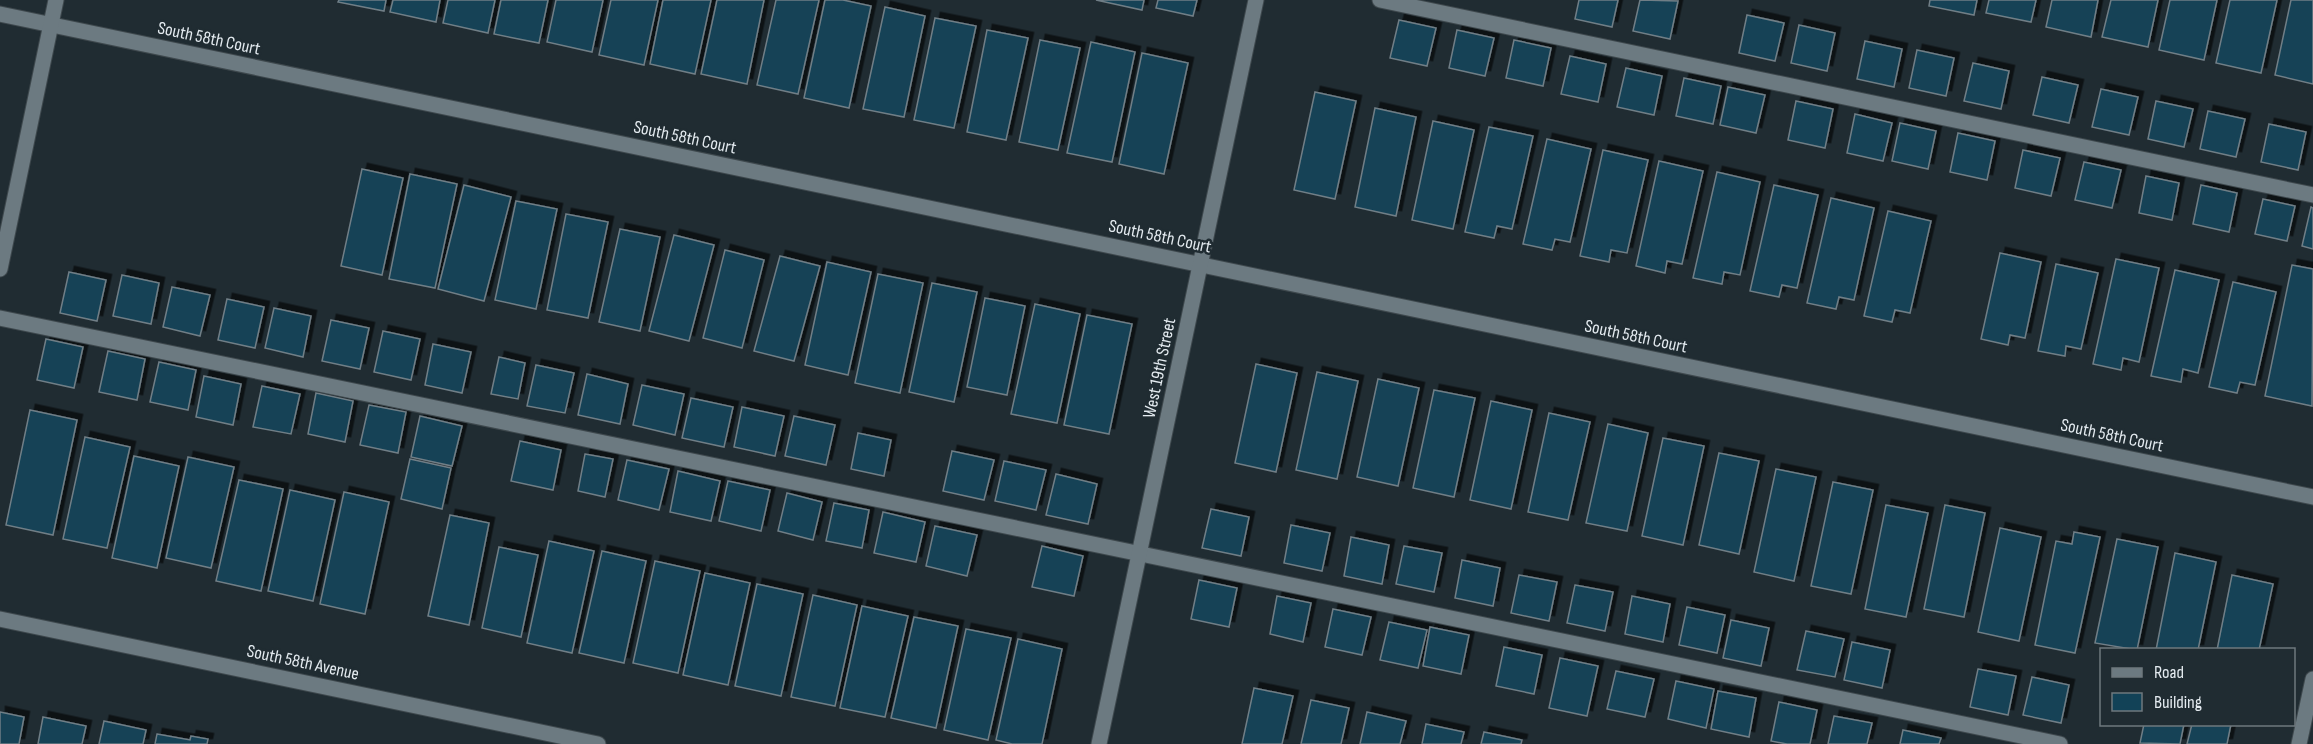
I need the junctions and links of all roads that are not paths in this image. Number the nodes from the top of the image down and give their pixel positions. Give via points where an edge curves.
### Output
1 (56, 0) edge
2 (1257, 0) edge
3 (1380, 0) edge
4 (0, 14) edge
5 (51, 24) junction
6 (2313, 195) edge
7 (1201, 264) junction
8 (0, 269) edge
9 (0, 318) edge
10 (2313, 497) edge
11 (1140, 553) junction
12 (0, 619) edge
13 (2313, 679) edge
14 (598, 744) edge
15 (1099, 744) edge
16 (2060, 744) edge
17 (2299, 744) edge

1 - 5 street
2 - 7 street, West 19th Street
3 - 6 street
4 - 5 street, South 58th Court
5 - 7 street, South 58th Court
5 - 8 street
7 - 10 street, South 58th Court
7 - 11 street, West 19th Street
9 - 11 street
11 - 15 street, West 19th Street
11 - 16 street
12 - 14 street, South 58th Avenue
13 - 17 street

